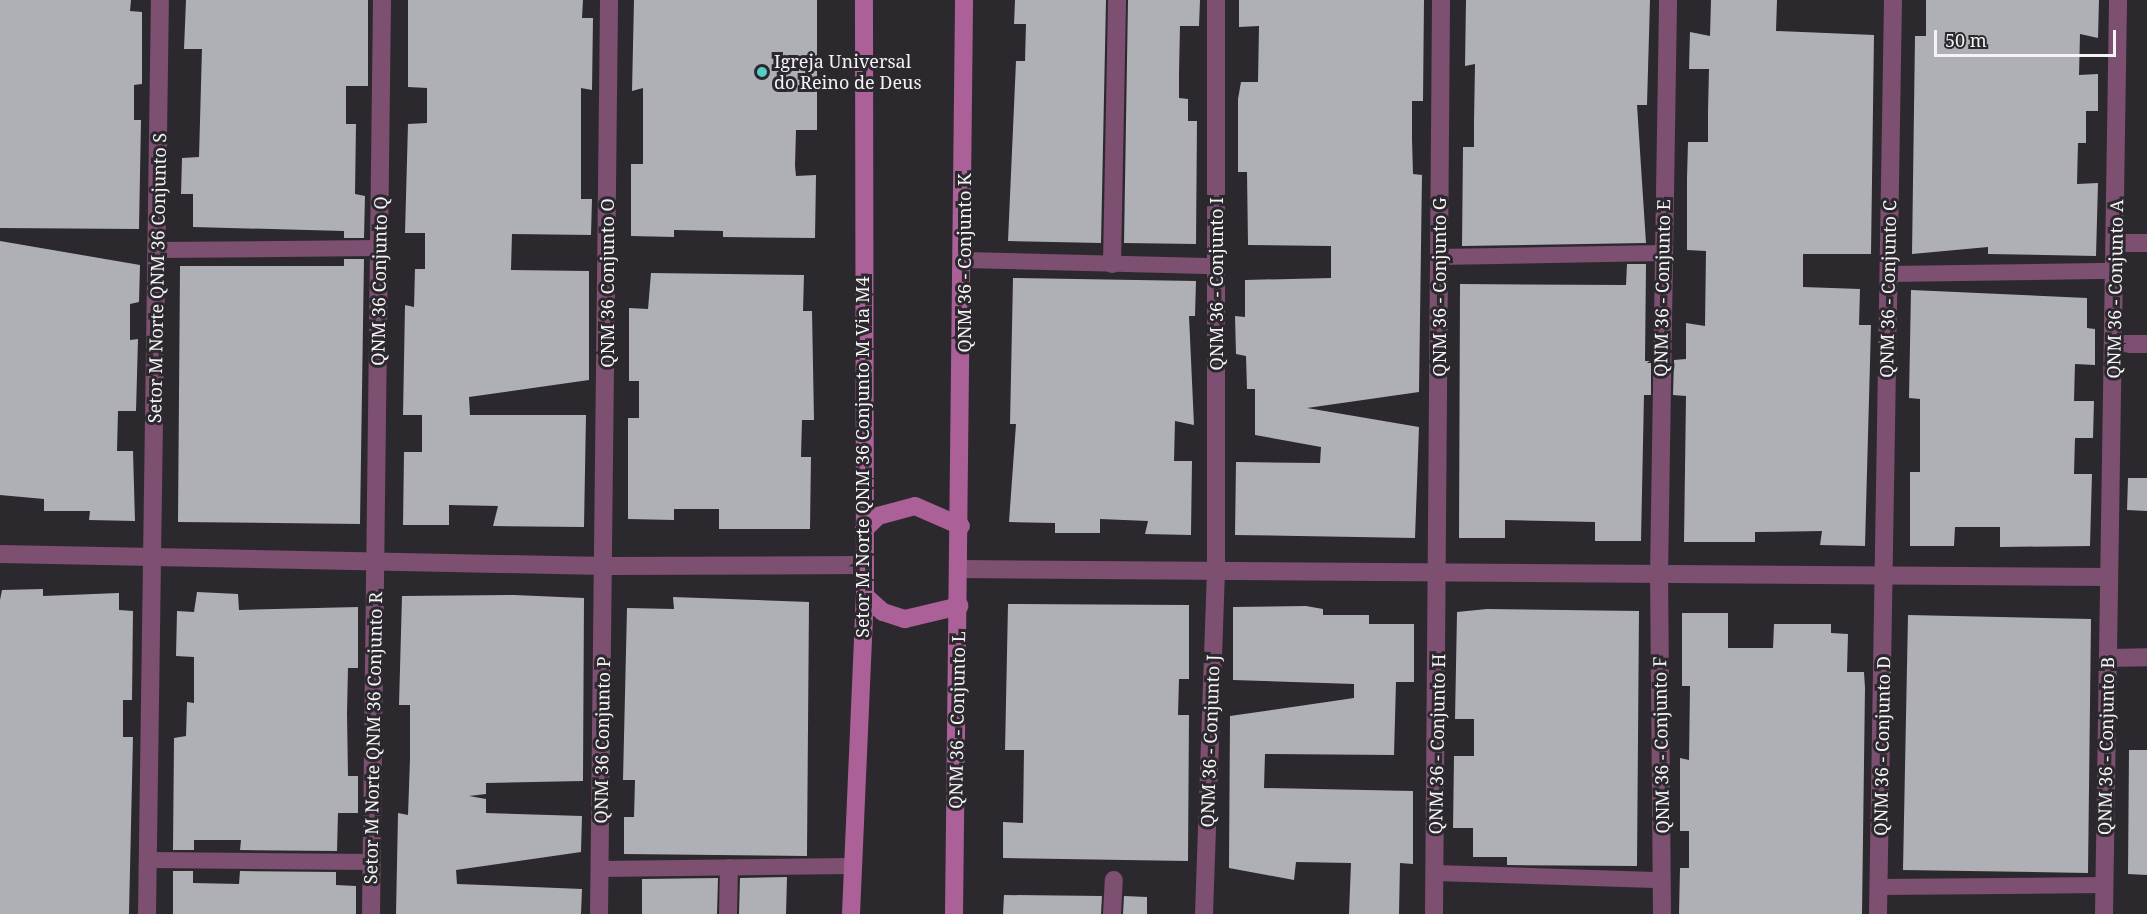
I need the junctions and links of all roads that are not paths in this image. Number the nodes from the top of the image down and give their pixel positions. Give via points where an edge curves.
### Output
1 (160, 0) edge
2 (382, 0) edge
3 (609, 0) edge
4 (864, 0) edge
5 (964, 0) edge
6 (1117, 0) edge
7 (1216, 0) edge
8 (1441, 0) edge
9 (1668, 0) edge
10 (1893, 0) edge
11 (2118, 0) edge
12 (2116, 243) junction
13 (2147, 243) edge
14 (379, 248) junction
15 (157, 249) junction
16 (1662, 253) junction
17 (1438, 257) junction
18 (965, 260) junction
19 (1112, 264) junction
20 (1216, 266) junction
21 (2115, 271) junction
22 (1888, 274) junction
23 (2115, 344) junction
24 (2147, 344) edge
25 (961, 526) junction
26 (864, 530) junction
27 (0, 554) edge
28 (153, 556) junction
29 (375, 562) junction
30 (865, 565) junction
31 (605, 566) junction
32 (1216, 567) junction
33 (960, 569) junction
34 (1440, 573) junction
35 (1659, 576) junction
36 (2108, 577) junction
37 (1886, 578) junction
38 (865, 596) junction
39 (959, 606) junction
40 (2147, 657) edge
41 (2108, 658) junction
42 (148, 860) junction
43 (372, 862) junction
44 (852, 866) junction
45 (729, 868) junction
46 (600, 869) junction
47 (1435, 873) junction
48 (1114, 880) dead end
49 (1662, 880) junction
50 (2104, 885) junction
51 (1879, 887) junction
52 (147, 914) edge
53 (371, 914) edge
54 (599, 914) edge
55 (728, 914) edge
56 (851, 914) edge
57 (954, 914) edge
58 (1112, 914) edge
59 (1204, 914) edge
60 (1434, 914) edge
61 (1662, 914) edge
62 (1878, 914) edge
63 (2104, 914) edge

1 - 15 street, Setor M Norte QNM 36 Conjunto S
2 - 14 street, QNM 36 Conjunto Q
3 - 31 street, QNM 36 Conjunto O
4 - 26 main road, Setor M Norte QNM 36 Conjunto M Via M4
5 - 18 main road, QNM 36 - Conjunto K
6 - 19 street
7 - 20 street, QNM 36 - Conjunto I
8 - 17 street, QNM 36 - Conjunto G
9 - 16 street, QNM 36 - Conjunto E
10 - 22 street, QNM 36 - Conjunto C
11 - 12 street, QNM 36 - Conjunto A
12 - 13 street
12 - 21 street, QNM 36 - Conjunto A
14 - 15 street
14 - 29 street, QNM 36 Conjunto Q
15 - 28 street, Setor M Norte QNM 36 Conjunto S
16 - 17 street
16 - 35 street, QNM 36 - Conjunto E
17 - 34 street, QNM 36 - Conjunto G
18 - 19 street
18 - 25 main road, QNM 36 - Conjunto K
19 - 20 street
20 - 32 street, QNM 36 - Conjunto I
21 - 22 street
21 - 23 street, QNM 36 - Conjunto A
22 - 37 street, QNM 36 - Conjunto C
23 - 24 street
23 - 36 street, QNM 36 - Conjunto A
25 - 26 main road via 915,506 878,516
25 - 33 main road, QNM 36 - Conjunto L
26 - 30 main road, Setor M Norte QNM 36 Conjunto M Via M4
27 - 28 street
28 - 29 street
28 - 42 street, Setor M Norte QNM 36 Conjunto S
29 - 31 street
29 - 43 street, Setor M Norte QNM 36 Conjunto R
30 - 31 street
30 - 38 main road, Setor M Norte QNM 36 Conjunto M Via M4
31 - 46 street, QNM 36 Conjunto P
32 - 33 street
32 - 34 street
32 - 59 street, QNM 36 - Conjunto J
33 - 39 main road, QNM 36 - Conjunto L
34 - 35 street
34 - 47 street, QNM 36 - Conjunto H
35 - 37 street
35 - 49 street, QNM 36 - Conjunto F
36 - 37 street
36 - 41 street, QNM 36 - Conjunto B
37 - 51 street, QNM 36 - Conjunto D
38 - 39 main road via 883,612 905,619
38 - 44 main road, Setor M Norte QNM 36 Conjunto M Via M4
39 - 57 main road, QNM 36 - Conjunto L
40 - 41 street
41 - 50 street, QNM 36 - Conjunto B
42 - 43 street
42 - 52 street, Setor M Norte QNM 36 Conjunto S
43 - 53 street, Setor M Norte QNM 36 Conjunto R
44 - 45 street
44 - 56 main road, Setor M Norte QNM 36 Conjunto M Via M4
45 - 46 street
45 - 55 street
46 - 54 street, QNM 36 Conjunto P
47 - 49 street
47 - 60 street, QNM 36 - Conjunto H
48 - 58 street
49 - 61 street, QNM 36 - Conjunto F
50 - 51 street
50 - 63 street, QNM 36 - Conjunto B
51 - 62 street, QNM 36 - Conjunto D

